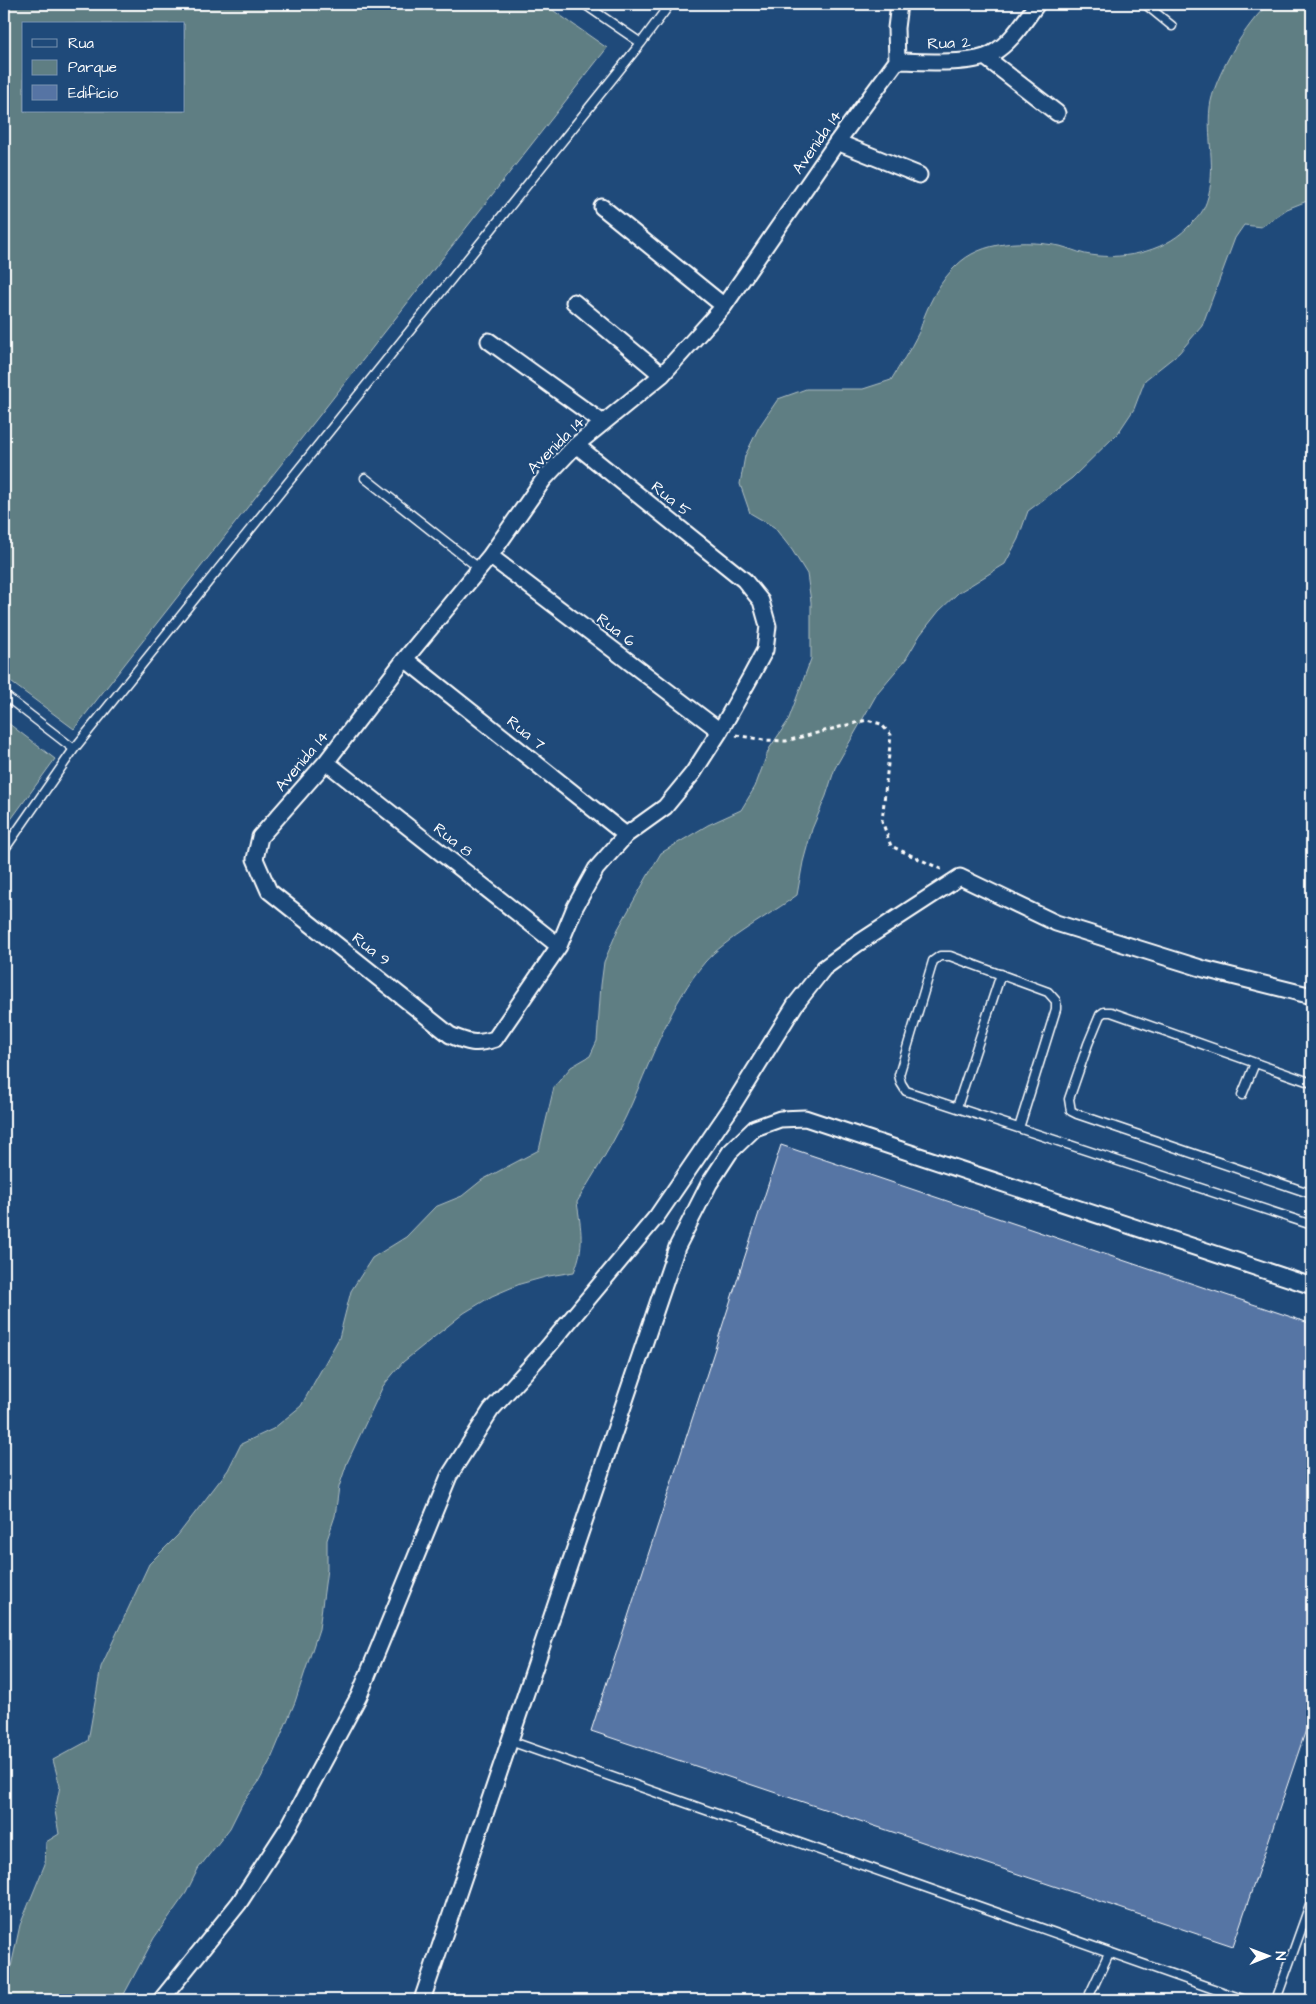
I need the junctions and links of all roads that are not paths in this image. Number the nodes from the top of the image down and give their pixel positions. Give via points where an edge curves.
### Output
1 (584, 4) edge
2 (670, 4) edge
3 (899, 4) edge
4 (1037, 4) edge
5 (1145, 4) edge
6 (1172, 26) dead end
7 (641, 43) junction
8 (984, 57) junction
9 (897, 61) junction
10 (1056, 114) dead end
11 (837, 142) junction
12 (919, 175) dead end
13 (602, 207) dead end
14 (574, 302) dead end
15 (724, 306) junction
16 (489, 341) dead end
17 (662, 375) junction
18 (603, 423) junction
19 (576, 445) junction
20 (365, 478) dead end
21 (490, 556) junction
22 (480, 569) junction
23 (405, 659) junction
24 (4, 696) edge
25 (720, 731) junction
26 (74, 749) junction
27 (326, 762) junction
28 (626, 835) junction
29 (4, 850) edge
30 (269, 891) joint
31 (559, 946) junction
32 (1001, 974) junction
33 (1312, 996) edge
34 (1255, 1063) junction
35 (1312, 1083) edge
36 (1242, 1095) dead end
37 (957, 1107) junction
38 (1018, 1128) junction
39 (1312, 1194) edge
40 (1312, 1225) edge
41 (1312, 1286) edge
42 (510, 1741) junction
43 (1312, 1899) edge
44 (1311, 1908) edge
45 (1109, 1953) junction
46 (161, 2000) edge
47 (422, 2000) edge
48 (1087, 2000) edge
49 (1244, 2000) edge
50 (1276, 2000) edge

1 - 7 lane
2 - 7 lane
3 - 9 street
4 - 8 street, Rua 2 via 1014,35 993,54
5 - 6 lane
7 - 26 lane
8 - 9 street, Rua 2 via 973,61
8 - 10 street
9 - 11 street, Avenida 14
11 - 12 street
11 - 15 street, Avenida 14
13 - 15 street
14 - 17 street
15 - 17 street, Avenida 14
16 - 18 street
17 - 18 street, Avenida 14
18 - 19 street, Avenida 14
19 - 21 street, Avenida 14 via 544,478
19 - 25 street, Rua 5 via 744,580 761,601 768,626 765,650
20 - 22 lane
21 - 22 street, Avenida 14
21 - 25 street, Rua 6
22 - 23 street, Avenida 14
23 - 27 street, Avenida 14
23 - 28 street, Rua 7
24 - 26 lane
25 - 28 street, Rua 5 via 693,773 665,807
26 - 29 lane
27 - 30 street, Avenida 14 via 260,837 255,859
27 - 31 street, Rua 8
28 - 31 street, Rua 9 via 596,869
30 - 31 street, Rua 9 via 450,1035 469,1043 495,1039
32 - 37 lane
32 - 37 lane via 950,956 940,956 933,961 899,1075 906,1091
32 - 38 lane via 1048,992 1056,1002
33 - 46 street via 1204,969 1056,923 960,878 824,968 796,1005 657,1216 547,1348 490,1410 449,1476 359,1696 289,1826 239,1903
34 - 35 lane
34 - 36 lane
34 - 39 lane via 1104,1012 1100,1014 1088,1044 1069,1106 1077,1114
37 - 38 lane
38 - 40 lane
41 - 42 street via 805,1118 780,1119 755,1128 730,1152 709,1184 677,1247
42 - 45 lane
42 - 47 street
43 - 44 lane
44 - 50 lane
45 - 48 lane
45 - 49 lane

